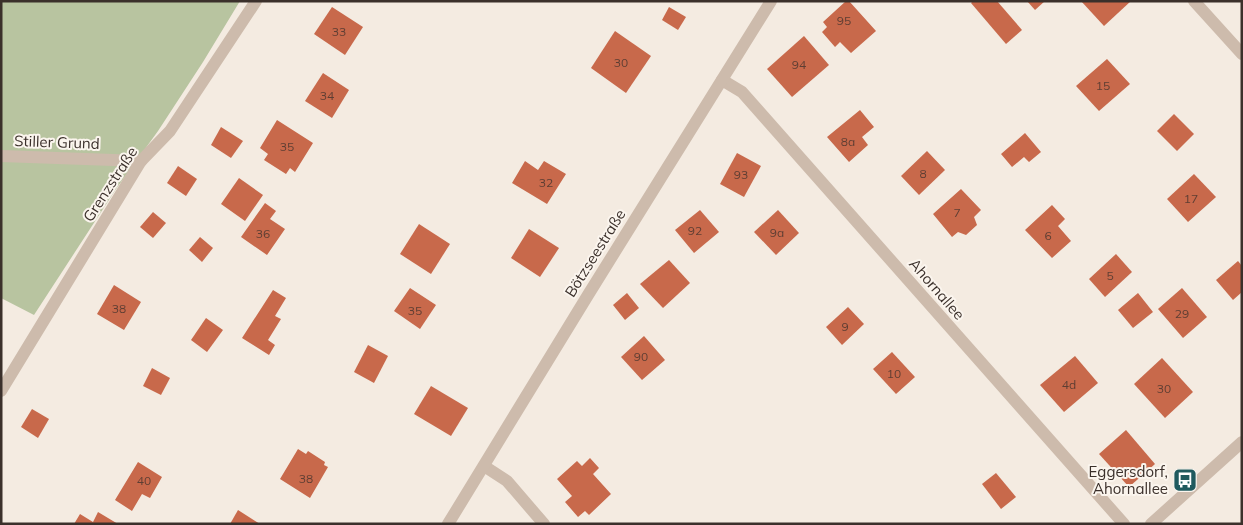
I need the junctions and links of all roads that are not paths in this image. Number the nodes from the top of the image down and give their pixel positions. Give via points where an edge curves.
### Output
1 (256, 1) edge
2 (771, 1) edge
3 (1194, 1) edge
4 (1242, 54) edge
5 (722, 80) junction
6 (1, 156) edge
7 (141, 161) junction
8 (1, 391) edge
9 (1242, 442) edge
10 (484, 466) junction
11 (448, 524) edge
12 (544, 524) edge
13 (1124, 524) edge
14 (1151, 524) edge

1 - 7 street, Grenzstraße via 170,131
2 - 5 street, Bötzseestraße
3 - 4 street
5 - 10 street, Bötzseestraße
5 - 13 street, Ahornallee via 742,92
6 - 7 street, Stiller Grund
7 - 8 street, Grenzstraße
9 - 14 street
10 - 11 street, Bötzseestraße
10 - 12 street via 507,481

